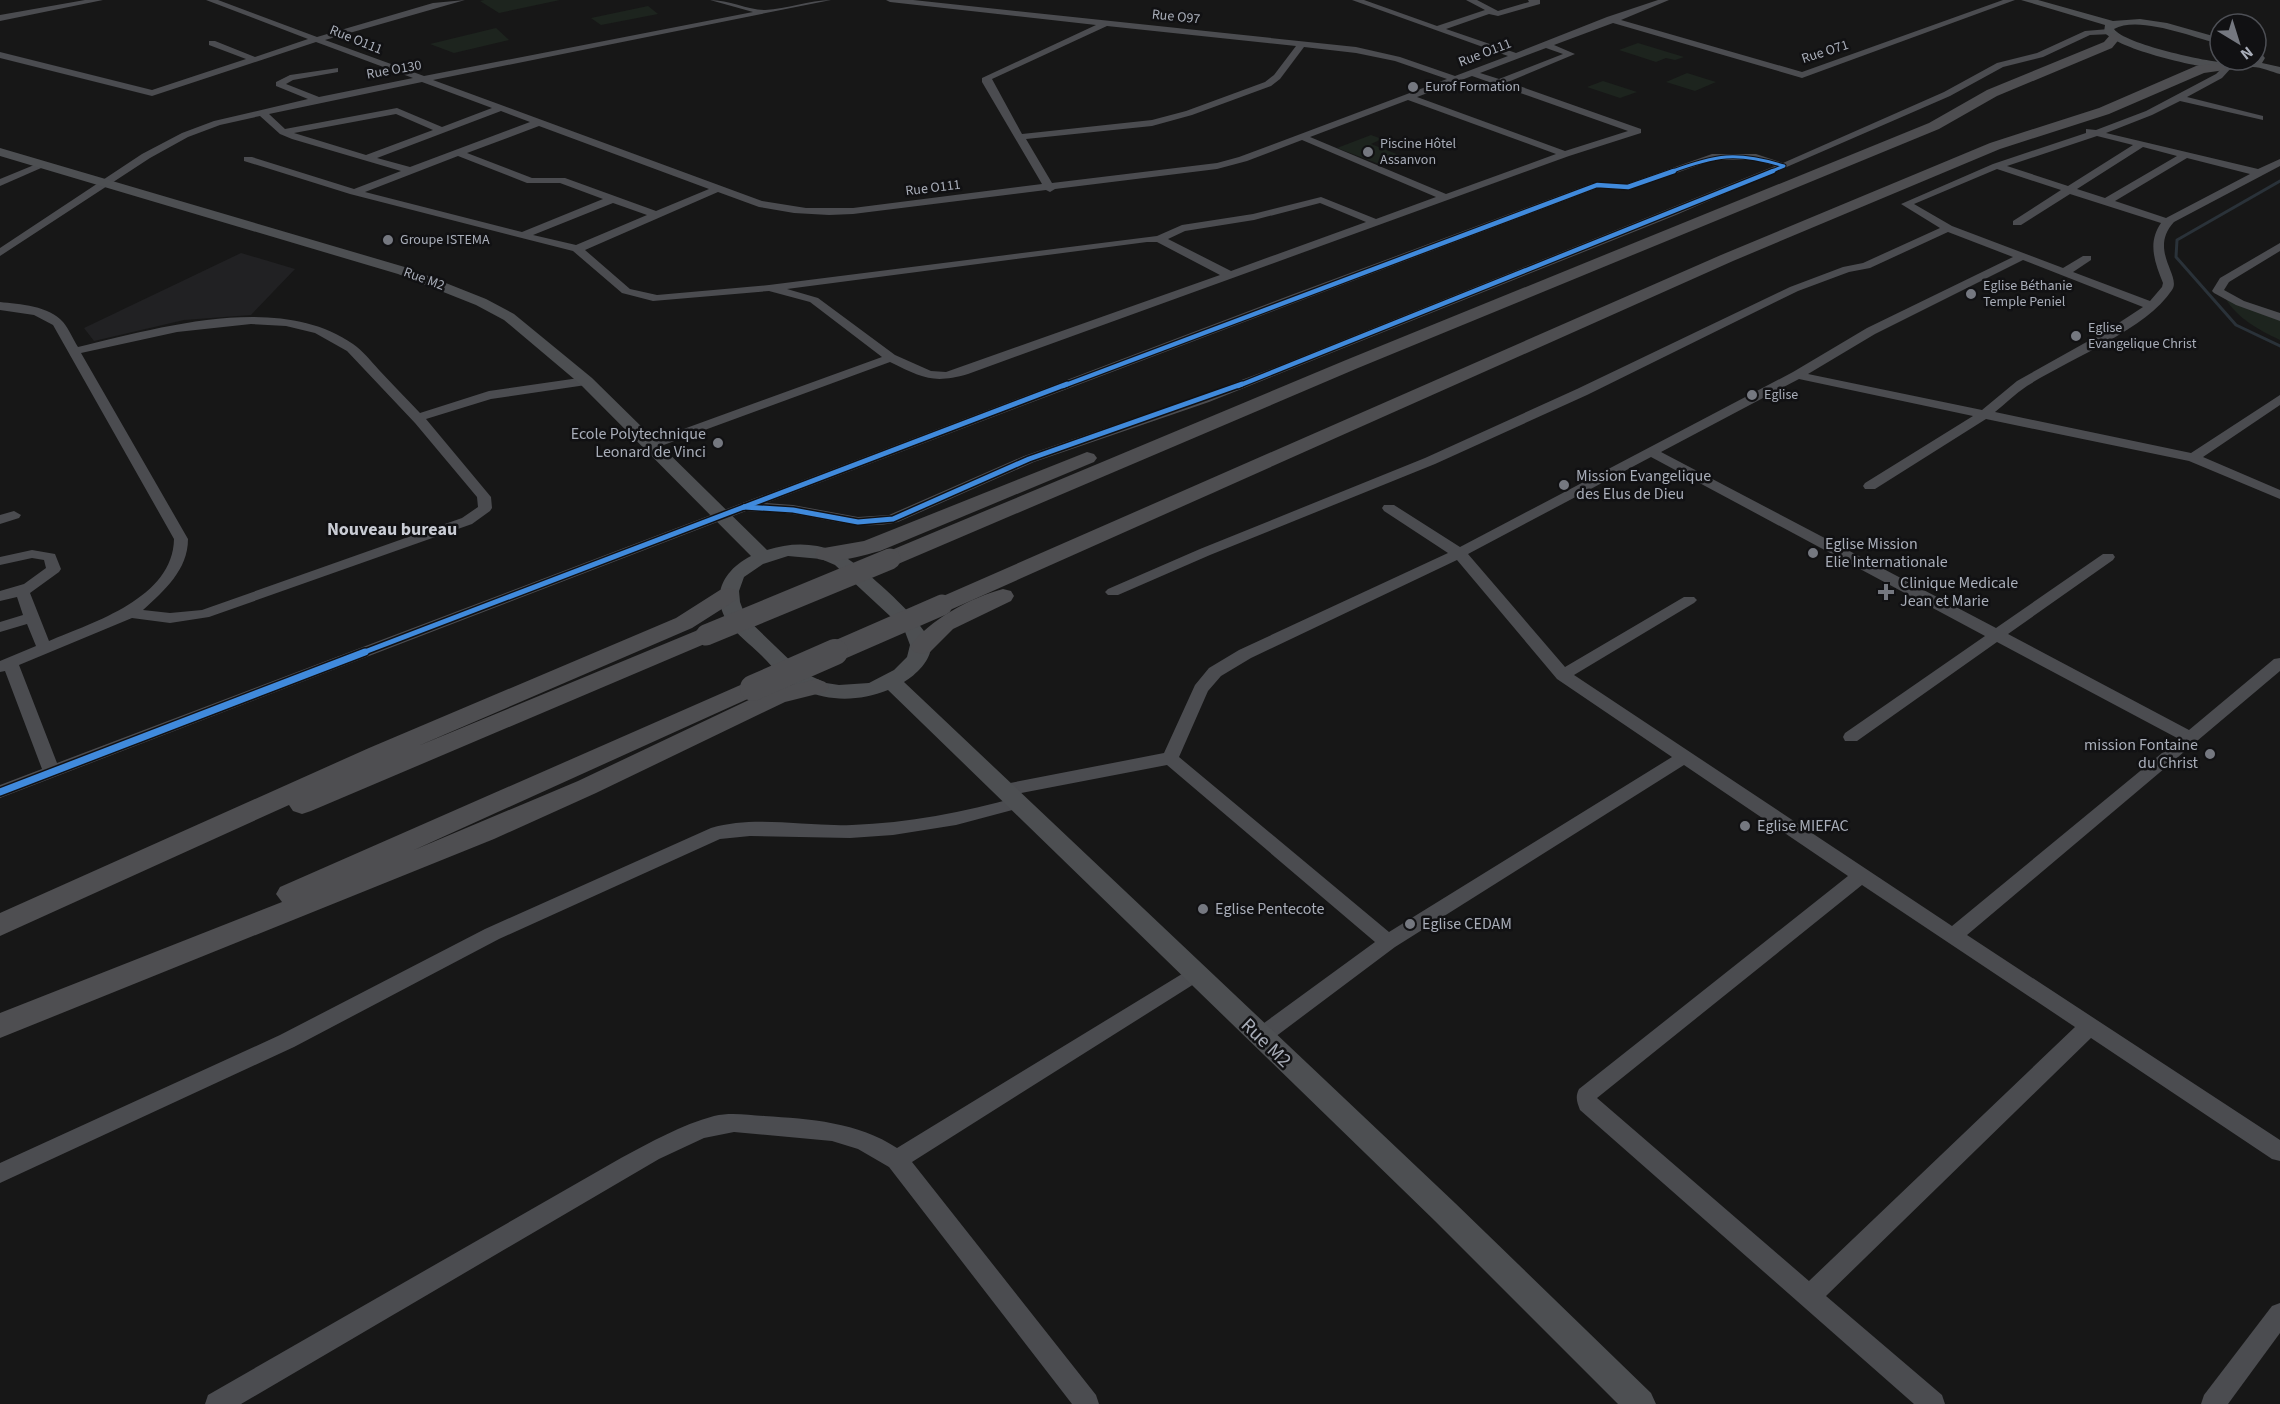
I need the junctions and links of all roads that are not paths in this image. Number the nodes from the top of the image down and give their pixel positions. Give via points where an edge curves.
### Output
1 (99, 0) edge
2 (210, 0) edge
3 (461, 0) edge
4 (714, 0) edge
5 (827, 0) edge
6 (890, 0) edge
7 (1356, 0) edge
8 (1470, 0) edge
9 (1532, 0) edge
10 (1665, 0) edge
11 (2011, 0) edge
12 (2026, 0) edge
13 (444, 1) edge
14 (1489, 11) junction
15 (764, 12) junction
16 (0, 18) edge
17 (1610, 19) junction
18 (1105, 24) junction
19 (1436, 29) junction
20 (2112, 31) junction
21 (2208, 38) edge
22 (318, 39) junction
23 (212, 43) dead end
24 (1302, 44) junction
25 (1546, 45) junction
26 (0, 56) edge
27 (1516, 56) junction
28 (253, 59) junction
29 (2208, 62) edge
30 (2208, 68) edge
31 (335, 70) dead end
32 (2221, 72) edge
33 (1472, 73) junction
34 (1455, 79) junction
35 (421, 80) junction
36 (1502, 82) junction
37 (1409, 97) junction
38 (2179, 98) junction
39 (317, 100) junction
40 (501, 108) junction
41 (261, 112) junction
42 (2260, 117) dead end
43 (540, 122) junction
44 (442, 130) junction
45 (284, 132) junction
46 (2092, 132) junction
47 (1020, 137) junction
48 (1302, 137) junction
49 (2141, 144) junction
50 (0, 152) edge
51 (459, 153) junction
52 (1565, 154) junction
53 (2185, 155) junction
54 (369, 157) junction
55 (248, 159) dead end
56 (2280, 162) edge
57 (43, 165) junction
58 (1785, 166) junction
59 (1997, 166) junction
60 (412, 171) junction
61 (2260, 173) junction
62 (0, 183) edge
63 (104, 184) junction
64 (717, 189) junction
65 (1050, 189) junction
66 (2067, 190) junction
67 (354, 192) junction
68 (1445, 197) junction
69 (613, 198) junction
70 (2106, 202) junction
71 (656, 215) junction
72 (1374, 222) junction
73 (2167, 222) junction
74 (2017, 223) dead end
75 (1948, 228) junction
76 (520, 236) junction
77 (1159, 239) junction
78 (2280, 246) edge
79 (577, 249) junction
80 (0, 253) edge
81 (2021, 257) junction
82 (2087, 258) dead end
83 (2063, 273) junction
84 (1230, 275) junction
85 (828, 280) junction
86 (769, 288) junction
87 (814, 300) junction
88 (0, 306) edge
89 (2152, 306) junction
90 (2280, 316) edge
91 (76, 351) junction
92 (891, 358) junction
93 (1352, 364) junction
94 (1797, 375) junction
95 (585, 381) junction
96 (2280, 399) edge
97 (1406, 400) junction
98 (1986, 413) junction
99 (419, 417) junction
100 (650, 446) junction
101 (1653, 453) junction
102 (2193, 458) junction
103 (1870, 486) dead end
104 (2280, 495) edge
105 (744, 507) junction
106 (1389, 508) dead end
107 (721, 516) junction
108 (1460, 553) junction
109 (826, 554) junction
110 (762, 556) junction
111 (2109, 557) dead end
112 (0, 561) edge
113 (22, 591) junction
114 (1113, 592) dead end
115 (728, 595) junction
116 (0, 596) edge
117 (1689, 600) dead end
118 (130, 613) junction
119 (32, 617) junction
120 (0, 627) edge
121 (1998, 634) junction
122 (922, 647) junction
123 (45, 650) junction
124 (5, 665) edge
125 (2279, 665) edge
126 (1563, 675) junction
127 (892, 682) junction
128 (817, 687) junction
129 (1851, 737) dead end
130 (2189, 737) junction
131 (1170, 758) junction
132 (1683, 758) junction
133 (51, 772) junction
134 (0, 792) edge
135 (1011, 797) junction
136 (1861, 876) junction
137 (0, 927) edge
138 (1953, 936) junction
139 (1388, 942) junction
140 (1195, 974) junction
141 (0, 1024) edge
142 (2088, 1027) junction
143 (1260, 1037) junction
144 (2280, 1152) edge
145 (897, 1160) junction
146 (0, 1173) edge
147 (1809, 1297) junction
148 (2280, 1314) edge
149 (217, 1404) edge
150 (1088, 1404) edge
151 (1640, 1404) edge
152 (1933, 1404) edge
153 (2212, 1404) edge

1 - 16 street
2 - 22 street, Rue O111
3 - 13 street
4 - 15 street
5 - 15 street, Rue O130
6 - 18 street, Rue O97
7 - 19 street
8 - 14 street
9 - 14 street via 1537,2 1498,14
10 - 17 street, Rue O111
11 - 17 street, Rue O71 via 1802,75
12 - 20 main road
13 - 22 street
14 - 19 street
15 - 35 street, Rue O130
17 - 25 street, Rue O111
18 - 24 street, Rue O97 via 1288,39
18 - 47 street via 987,78
19 - 27 street
20 - 21 main road via 2126,22
20 - 29 main road
20 - 58 street via 2088,33 2040,55 2000,65 1947,94
20 - 93 highway via 2108,45 1992,93 1934,126
22 - 28 street
22 - 35 street, Rue O111
23 - 28 street
24 - 34 street, Rue O97 via 1376,54
24 - 47 street via 1278,77 1268,84 1189,113 1142,125
25 - 27 street, Rue O111
25 - 36 street via 1571,54
26 - 28 street via 146,93 160,92
27 - 33 street, Rue O111
30 - 97 highway via 2104,111 1985,151 1727,258
31 - 39 street via 297,76 279,84
32 - 38 street
33 - 34 street, Rue O111
33 - 36 street
34 - 37 street, Rue O111
35 - 39 street, Rue O130
35 - 40 street, Rue O111
36 - 52 street via 1638,131
37 - 48 street, Rue O111
37 - 52 street
38 - 42 street
38 - 46 street
39 - 41 street, Rue O130
40 - 43 street, Rue O111
40 - 44 street
41 - 45 street
41 - 63 street, Rue O130 via 185,135
43 - 51 street
43 - 64 street, Rue O111
44 - 45 street via 396,111
44 - 54 street
45 - 54 street
46 - 49 street
46 - 59 street
47 - 65 street
48 - 65 street, Rue O111 via 1217,166
48 - 68 street
49 - 53 street
49 - 66 street
50 - 57 main road, Rue M2
51 - 60 street
51 - 69 street via 531,182 561,180
52 - 68 street
53 - 61 street
53 - 70 street
54 - 60 street
55 - 67 street
56 - 61 street
57 - 62 street
57 - 63 main road, Rue M2
58 - 105 street via 1756,157 1712,157 1628,187 1597,185
58 - 105 street via 1275,372 1029,459 893,519 849,522 798,510
59 - 66 street
59 - 75 street via 1906,204
60 - 67 street
61 - 73 street
63 - 80 street, Rue O130
63 - 95 main road, Rue M2 via 438,283 508,317
64 - 65 street, Rue O111 via 769,206 820,213
64 - 71 street
66 - 70 street
66 - 74 street
67 - 76 street
68 - 72 street
69 - 71 street
69 - 76 street
70 - 73 street
71 - 79 street
72 - 77 street via 1321,200 1254,218 1182,228
72 - 84 street
73 - 89 street via 2158,236 2158,250 2169,283
75 - 81 street
75 - 114 street via 1866,266 1847,268 1794,289 1441,456
76 - 79 street
77 - 84 street
77 - 85 street
78 - 90 street via 2224,280 2218,291
79 - 86 street via 616,285 638,296 679,298
81 - 83 street
81 - 94 street via 1881,326
82 - 83 street
83 - 89 street
84 - 92 street via 946,376 929,375
85 - 86 street
85 - 87 street
86 - 87 street
87 - 92 street
88 - 91 street via 47,314 58,322
89 - 98 street via 2021,384
91 - 99 street via 178,328 231,321 319,330 348,345
91 - 118 street via 180,539 181,551 173,570
92 - 100 street
93 - 109 highway via 1107,450 872,546
93 - 137 highway, bridge via 361,781
94 - 98 street
94 - 101 street
95 - 99 street via 489,395
95 - 100 main road, Rue M2
96 - 102 street
97 - 122 highway via 1203,506 974,609 945,624
97 - 141 highway, bridge
98 - 102 street
98 - 103 street
99 - 118 street via 484,497 485,508 467,521 204,615 170,618
100 - 107 main road, Rue M2
101 - 108 street
101 - 121 street
102 - 104 street
105 - 107 street
106 - 108 street
107 - 110 main road, Rue M2
107 - 133 street
108 - 126 street
108 - 131 street via 1319,618 1215,672 1201,689
109 - 110 main road via 802,550
109 - 122 main road via 842,561 911,625
110 - 115 main road via 733,577
111 - 121 street
112 - 113 street via 32,554 50,557 54,569 40,583
113 - 116 street
113 - 119 street
115 - 128 main road via 735,618 796,678
115 - 137 highway via 684,622 378,753
117 - 126 street
118 - 123 street
119 - 120 street
119 - 123 street
121 - 129 street
121 - 130 street
122 - 127 main road via 916,661
123 - 124 street
124 - 133 street
125 - 130 street
126 - 132 street
127 - 128 main road via 861,691 834,692
127 - 135 main road, Rue M2
128 - 141 highway via 778,696 485,832
130 - 138 street
131 - 135 street
131 - 139 street
132 - 136 street
132 - 139 street
133 - 134 street
135 - 140 main road, Rue M2
135 - 146 street via 953,820 919,825 850,831 744,828 717,833 492,934 287,1041
136 - 138 street
136 - 147 street via 1586,1095 1588,1104
138 - 142 street
139 - 143 street
140 - 143 main road, Rue M2
140 - 145 street
142 - 144 street
142 - 147 street
143 - 151 main road, Rue M2
145 - 149 street via 880,1148 843,1134 796,1126 726,1123 686,1135
145 - 150 street
147 - 152 street
148 - 153 street

